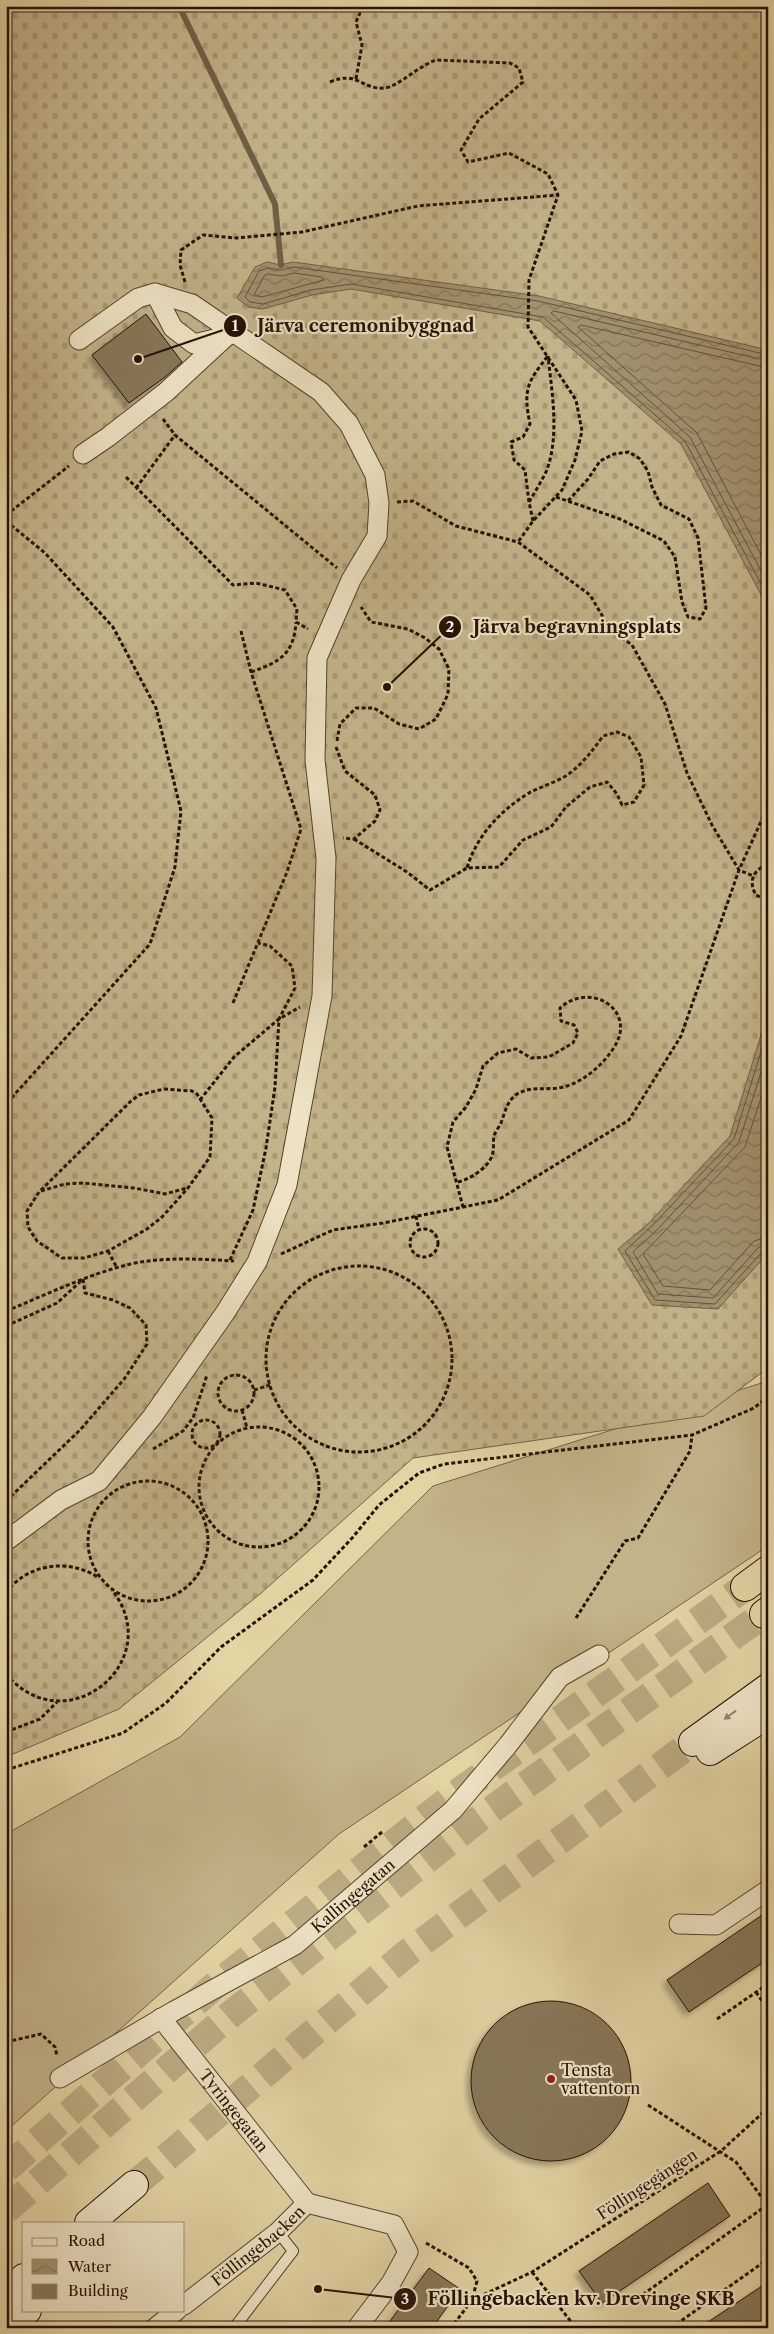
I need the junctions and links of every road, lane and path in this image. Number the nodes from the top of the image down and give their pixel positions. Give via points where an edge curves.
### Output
1 (363, 6) edge
2 (356, 79) junction
3 (330, 82) dead end
4 (558, 195) junction
5 (156, 293) junction
6 (192, 304) junction
7 (230, 333) junction
8 (79, 340) dead end
9 (548, 356) junction
10 (151, 403) junction
11 (175, 435) junction
12 (83, 454) joint
13 (126, 477) dead end
14 (136, 488) junction
15 (555, 497) junction
16 (568, 501) junction
17 (529, 502) junction
18 (379, 503) junction
19 (6, 515) edge
20 (533, 520) junction
21 (6, 521) edge
22 (518, 542) junction
23 (348, 588) junction
24 (296, 622) junction
25 (241, 631) dead end
26 (326, 640) junction
27 (251, 672) junction
28 (768, 806) edge
29 (301, 829) junction
30 (324, 837) junction
31 (354, 839) junction
32 (768, 865) edge
33 (467, 868) junction
34 (739, 870) junction
35 (753, 876) junction
36 (768, 901) edge
37 (258, 943) junction
38 (233, 1003) dead end
39 (320, 1007) junction
40 (279, 1019) junction
41 (200, 1100) junction
42 (6, 1104) edge
43 (458, 1182) junction
44 (188, 1188) junction
45 (39, 1192) junction
46 (463, 1207) junction
47 (416, 1216) junction
48 (419, 1230) junction
49 (108, 1251) junction
50 (230, 1260) junction
51 (257, 1262) junction
52 (117, 1268) junction
53 (83, 1279) junction
54 (6, 1311) edge
55 (6, 1326) edge
56 (270, 1385) junction
57 (254, 1390) junction
58 (768, 1397) edge
59 (242, 1410) junction
60 (189, 1423) dead end
61 (194, 1428) junction
62 (247, 1428) junction
63 (692, 1435) junction
64 (6, 1443) edge
65 (214, 1446) junction
66 (6, 1453) edge
67 (6, 1501) edge
68 (6, 1541) edge
69 (768, 1570) edge
70 (105, 1582) junction
71 (745, 1587) tunnel mouth
72 (112, 1589) junction
73 (6, 1593) edge
74 (576, 1618) dead end
75 (598, 1655) dead end
76 (6, 1674) edge
77 (768, 1688) edge
78 (56, 1702) junction
79 (768, 1714) edge
80 (6, 1732) edge
81 (6, 1770) edge
82 (382, 1832) dead end
83 (364, 1847) dead end
84 (768, 1890) edge
85 (679, 1924) dead end
86 (768, 1984) edge
87 (756, 1992) junction
88 (768, 2010) edge
89 (161, 2018) junction
90 (717, 2019) dead end
91 (6, 2042) edge
92 (55, 2047) dead end
93 (60, 2078) dead end
94 (648, 2105) dead end
95 (768, 2108) edge
96 (722, 2151) junction
97 (307, 2203) junction
98 (767, 2206) edge
99 (91, 2222) edge
100 (116, 2222) edge
101 (394, 2225) junction
102 (278, 2232) junction
103 (768, 2259) edge
104 (532, 2272) junction
105 (22, 2280) edge
106 (6, 2293) edge
107 (472, 2300) junction
108 (185, 2304) edge
109 (627, 2306) dead end
110 (25, 2312) edge
111 (175, 2312) edge
112 (8, 2328) edge
113 (155, 2328) edge
114 (234, 2328) edge
115 (357, 2328) edge
116 (451, 2328) edge
117 (576, 2328) edge
118 (671, 2328) edge

1 - 2 path via 356,22 362,44
2 - 3 path via 341,77
2 - 4 path via 372,88 388,88 427,62 436,60 510,64 519,68 523,82 479,119 461,150 468,162 509,153 548,174
4 - 6 path via 418,206 302,232 236,238 203,235 182,250 180,265
4 - 9 path via 529,280 528,327
5 - 6 street
5 - 7 street via 173,328 194,344
5 - 8 street via 138,298
6 - 7 street
7 - 10 street
7 - 18 street via 321,392 338,411 375,475
9 - 15 path via 576,400 582,431 575,460 562,490
9 - 17 path via 553,402 550,458
9 - 17 path via 530,379 526,403 530,424 523,436 511,442 514,460 525,470
10 - 11 path
10 - 12 street
11 - 14 path
11 - 23 path
12 - 19 path
13 - 14 path
14 - 24 path via 233,585 256,583 285,590 297,609
15 - 16 path
15 - 20 path
16 - 16 path via 600,460 629,452 640,458 648,470 660,505 689,519 698,538 706,608 700,619 688,617 682,602 675,557 664,541 620,519
17 - 20 path
18 - 22 path via 413,501 456,526
18 - 23 street via 377,536
20 - 22 path
21 - 42 path via 45,553 113,627 156,708 181,811 175,867 150,944
22 - 34 path via 590,595 610,629 632,646 665,704 688,773 712,826
23 - 26 street
23 - 31 path via 371,622 408,629 424,638 439,649 449,668 448,694 436,719 419,729 399,724 374,708 356,708 340,724 336,747 345,771 375,795 380,810 375,822
24 - 26 path
24 - 27 path via 295,641 285,654 269,666
25 - 27 path
26 - 30 street via 317,658 315,760
27 - 29 path
28 - 34 path
29 - 30 path
29 - 37 path
30 - 31 path
30 - 39 street
31 - 33 path via 430,890
32 - 35 path
33 - 33 path via 500,867 523,840 551,827 566,807 590,787 607,782 622,805 634,802 644,785 641,757 629,737 617,732 602,736 587,759 568,774 528,794 488,826 472,851
34 - 35 path
34 - 46 path via 681,1036 629,1120 498,1200
35 - 36 path via 753,890
37 - 38 path
37 - 40 path via 270,946 292,966 295,988
39 - 40 path via 305,1004
39 - 51 street via 286,1185
40 - 41 path via 234,1057
40 - 50 path via 275,1087 266,1148 253,1210
41 - 44 path via 212,1118 210,1157
41 - 45 path via 192,1091 164,1089 139,1095
43 - 43 path via 447,1148 453,1122 476,1089 482,1066 498,1053 516,1049 531,1058 548,1056 574,1043 578,1033 574,1025 561,1021 560,1008 569,999 585,995 601,999 614,1009 620,1021 620,1034 615,1045 588,1077 557,1089 534,1088 517,1094 504,1110 494,1137 493,1154 476,1176
43 - 46 path
44 - 45 path via 165,1194 134,1188 65,1184
44 - 49 path via 147,1229
45 - 49 path via 27,1211 28,1227 38,1241 62,1258 84,1258
46 - 47 path
47 - 48 path
47 - 51 path via 333,1230 271,1259
48 - 48 path via 412,1236 410,1247 419,1256 427,1256 437,1248 437,1239 428,1230
49 - 52 path
50 - 51 path
50 - 52 path via 179,1258
51 - 68 street via 152,1416 98,1482 61,1500
52 - 53 path
53 - 54 path
53 - 55 path via 57,1302
53 - 67 path via 85,1293 130,1308 146,1325 147,1344 125,1378 80,1430
56 - 56 path via 276,1402 293,1426 316,1443 345,1452 374,1452 402,1443 426,1426 443,1401 452,1374 452,1344 443,1316 425,1292 402,1275 374,1266 344,1266 316,1275 292,1293 275,1317 266,1345 266,1374
56 - 57 path
57 - 59 path via 250,1404
57 - 59 path via 248,1380 239,1376 228,1377 220,1384 218,1395 222,1405 231,1411
58 - 63 path via 754,1408
59 - 62 path
60 - 61 path
61 - 65 path via 193,1438 198,1445
61 - 65 path via 202,1421 214,1423 220,1435
62 - 65 path
62 - 65 path via 283,1431 299,1441 311,1455 318,1472 320,1491 316,1509 306,1525 292,1537 276,1545 256,1548 238,1544 221,1534 208,1519 200,1502 199,1482 203,1464
63 - 74 path via 690,1451 638,1538 625,1541
63 - 81 path via 444,1464 419,1474 379,1505 313,1580 221,1647 166,1703 123,1733
64 - 66 path
69 - 71 highway
70 - 72 path
70 - 72 path via 97,1574 90,1556 88,1536 103,1501 118,1489 136,1482 154,1481 188,1495 200,1509 207,1526 209,1545 205,1563 195,1579 182,1591 165,1599 146,1602 127,1598
70 - 73 path via 90,1572 70,1566 49,1566 28,1573
72 - 78 path via 127,1619 128,1639 123,1659 113,1677 97,1691 78,1699
75 - 89 street, Kallingegatan via 560,1677 453,1810 295,1945
76 - 78 path via 16,1686 35,1697
77 -> 79 main road via 698,1749
78 - 80 path via 40,1719
82 - 83 path
84 - 85 street via 716,1925
86 - 87 path
87 - 88 path
87 - 90 path
89 - 93 street, Kallingegatan
89 - 97 street, Tyringegatan
91 - 92 path via 40,2034
94 - 96 path
95 - 96 path, Föllingegången
96 - 98 path via 736,2162
96 - 104 path, Föllingegången
97 - 101 street, Föllingebacken
97 - 102 street, Föllingebacken
98 - 109 path
99 - 100 main road via 139,2192
101 - 107 path via 469,2268 477,2281
101 - 115 street via 408,2252 391,2283
102 - 108 street, Föllingebacken
102 - 114 lane via 293,2252
103 - 118 path
104 - 107 path, Föllingegången
104 - 117 path
105 - 106 main road
107 - 116 path
110 - 112 main road
111 - 113 street

